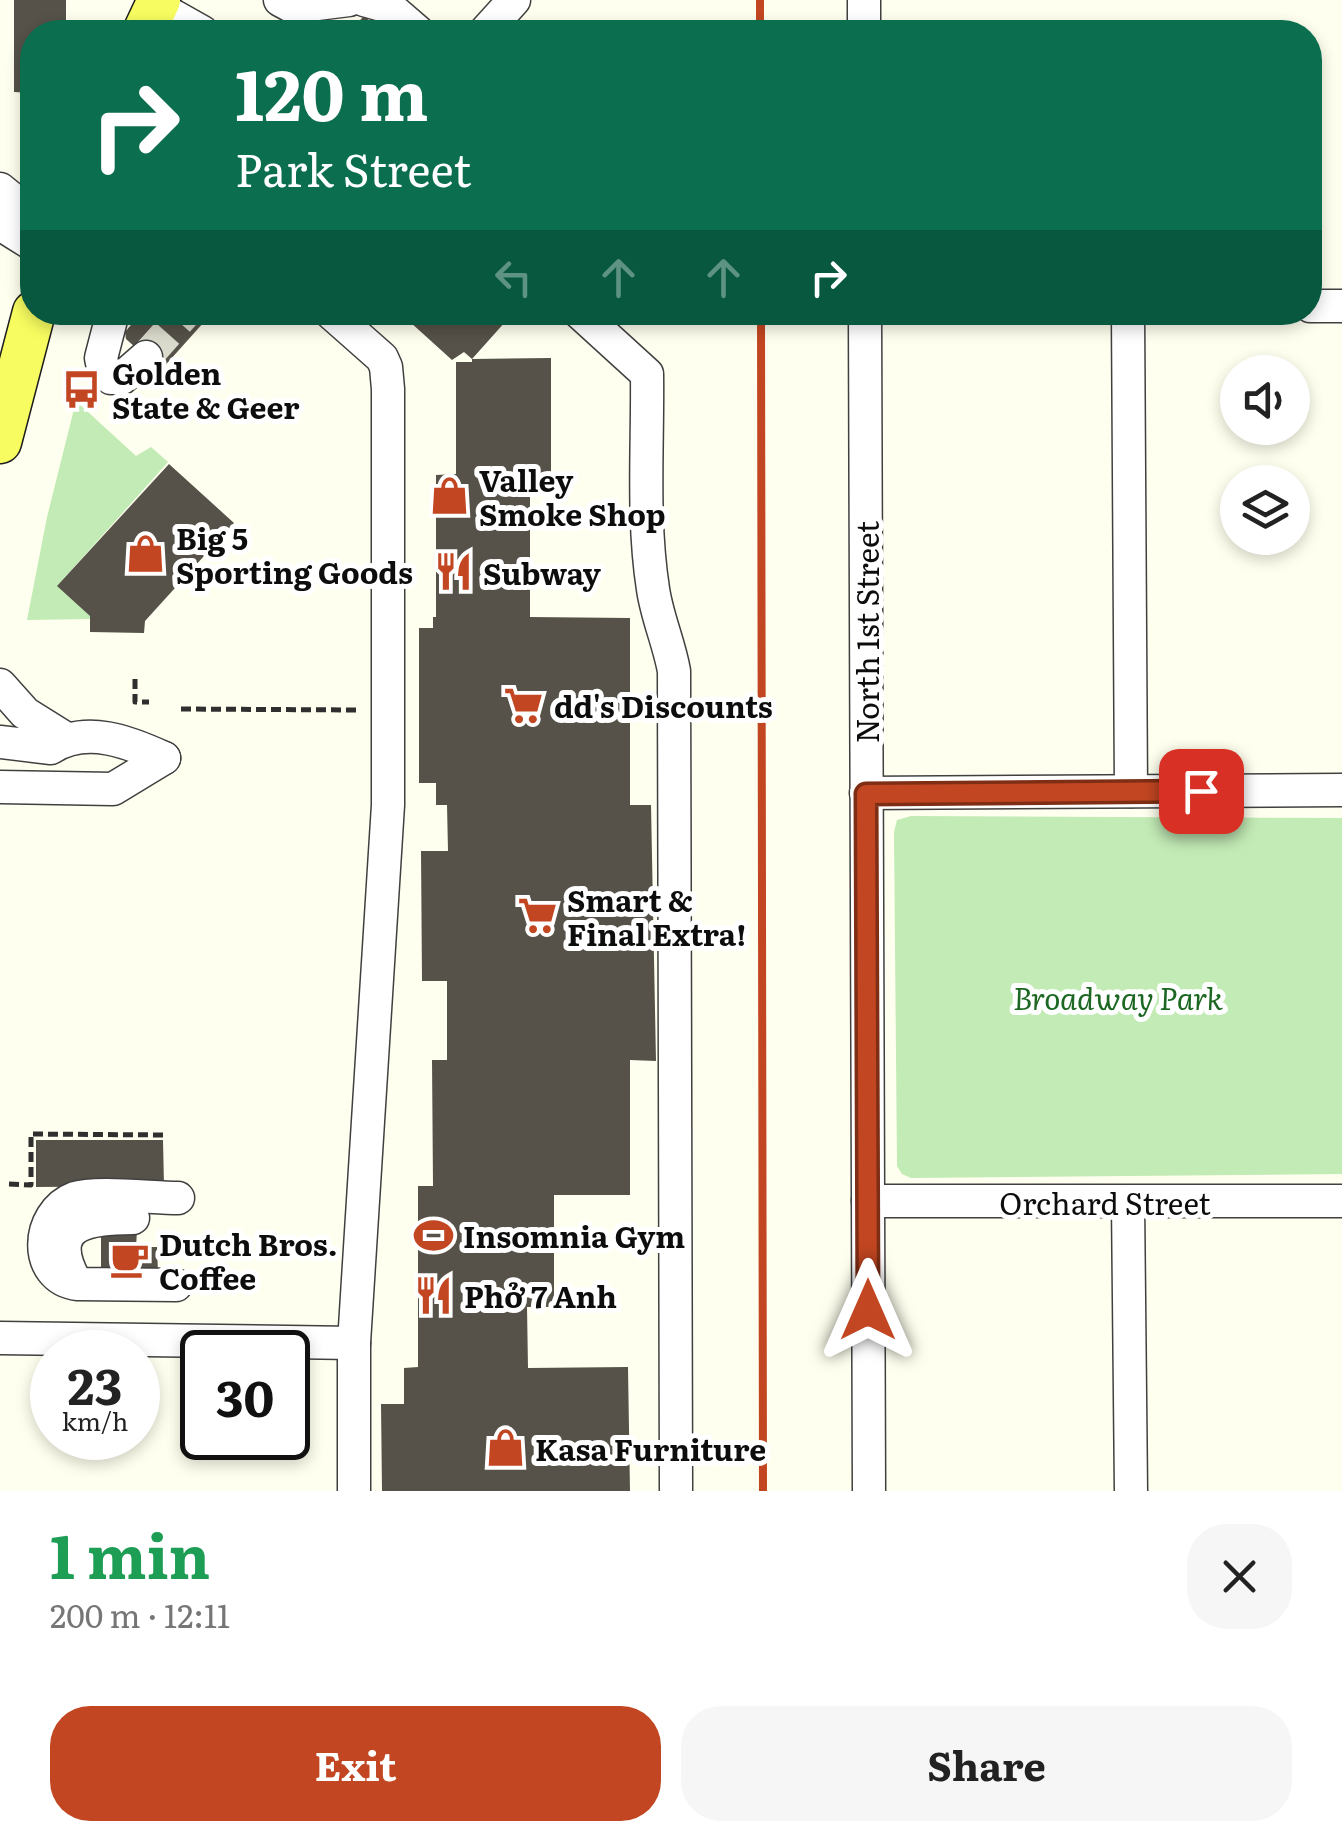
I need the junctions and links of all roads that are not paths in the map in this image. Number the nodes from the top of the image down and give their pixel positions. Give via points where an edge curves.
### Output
1 (280, 0) edge
2 (349, 0) edge
3 (364, 0) edge
4 (514, 0) edge
5 (404, 20) edge
6 (496, 20) edge
7 (0, 189) edge
8 (20, 205) edge
9 (31, 325) edge
10 (110, 325) edge
11 (345, 325) edge
12 (593, 325) edge
13 (865, 325) edge
14 (1128, 325) edge
15 (146, 357) tunnel mouth
16 (0, 442) edge
17 (0, 685) edge
18 (65, 738) junction
19 (0, 742) edge
20 (0, 787) edge
21 (1342, 790) edge
22 (1130, 791) junction
23 (866, 794) junction
24 (868, 1201) junction
25 (1342, 1201) edge
26 (1128, 1202) junction
27 (178, 1208) dead end
28 (176, 1285) dead end
29 (0, 1338) edge
30 (354, 1343) junction
31 (354, 1491) edge
32 (676, 1491) edge
33 (869, 1491) edge
34 (1130, 1491) edge

1 - 2 street via 292,7
3 - 5 street
4 - 6 street
7 - 8 street
9 - 16 main road
10 - 15 street via 104,372 122,378
11 - 30 street via 382,358 388,389 388,805
12 - 32 street via 647,374 650,558 674,671
13 - 23 street, North 1st Street
14 - 22 street
17 - 18 street via 25,713
18 - 19 street via 51,748
18 - 20 street via 120,738 164,758 113,789
21 - 22 street
22 - 23 street
23 - 24 street, North 1st Street
24 - 26 street, Orchard Street
24 - 33 street, North 1st Street
25 - 26 street, Orchard Street
26 - 34 street
27 - 28 street via 81,1222 66,1246 78,1284
29 - 30 street
30 - 31 street

